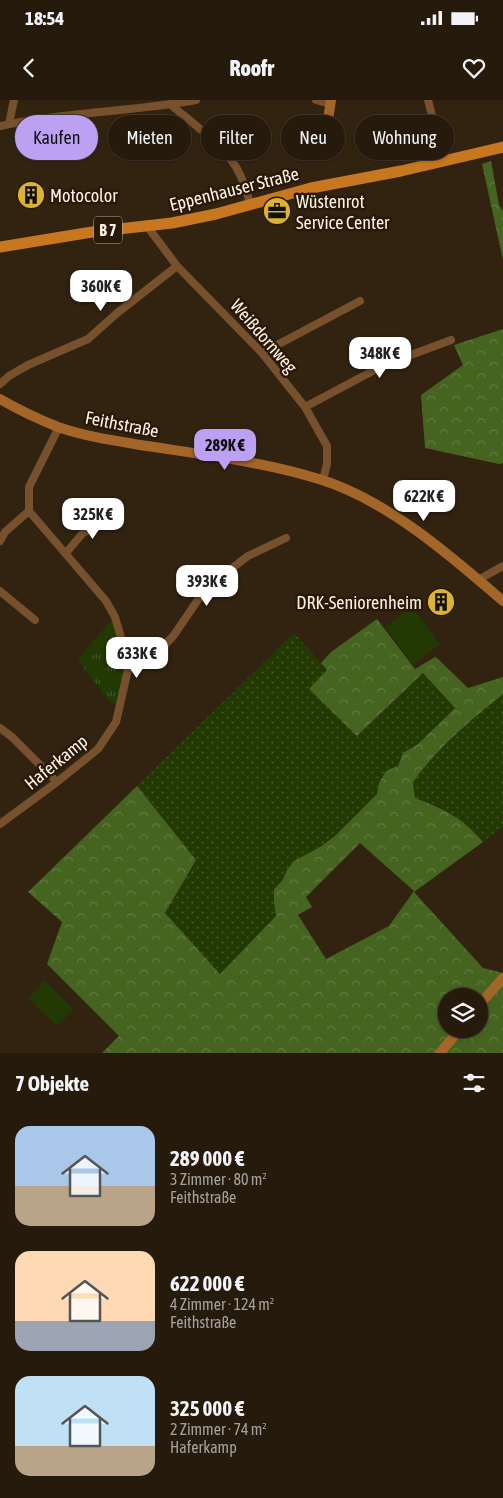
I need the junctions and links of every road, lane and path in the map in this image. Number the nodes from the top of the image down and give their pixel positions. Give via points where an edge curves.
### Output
1 (14, 100) edge
2 (196, 100) edge
3 (316, 100) edge
4 (428, 100) edge
5 (159, 102) edge
6 (172, 102) edge
7 (330, 102) edge
8 (328, 115) edge
9 (432, 115) edge
10 (9, 124) junction
11 (0, 126) edge
12 (503, 147) edge
13 (250, 204) junction
14 (147, 226) junction
15 (0, 247) edge
16 (177, 266) junction
17 (360, 301) dead end
18 (451, 340) dead end
19 (262, 353) junction
20 (0, 384) edge
21 (0, 399) edge
22 (304, 407) junction
23 (59, 427) junction
24 (323, 480) junction
25 (28, 511) junction
26 (110, 515) dead end
27 (286, 538) dead end
28 (0, 541) edge
29 (66, 553) junction
30 (503, 566) edge
31 (478, 580) junction
32 (0, 591) edge
33 (503, 601) edge
34 (35, 620) dead end
35 (129, 664) junction
36 (0, 728) edge
37 (57, 782) junction
38 (0, 824) edge
39 (503, 978) edge
40 (488, 995) edge
41 (452, 1038) edge
42 (440, 1053) edge

1 - 10 street
2 - 6 street
3 - 7 street
4 - 9 street
5 - 6 street
5 - 10 street
6 - 13 street via 236,166
7 - 8 main road
10 - 11 street
12 - 13 main road, Eppenhauser Straße / B 7
13 - 14 main road, Eppenhauser Straße / B 7 via 216,214
14 - 15 main road, Eppenhauser Straße / B 7
14 - 16 street, Weißdornweg
16 - 19 street, Weißdornweg
16 - 20 street via 88,339 28,365
17 - 19 street
18 - 22 street via 384,365
19 - 22 street, Weißdornweg
21 - 23 main road, Feithstraße
22 - 24 street, Weißdornweg via 327,446
23 - 24 main road, Feithstraße
23 - 25 street via 29,487
24 - 31 main road, Feithstraße via 373,502
25 - 28 street
25 - 29 street, Haferkamp
26 - 29 street via 82,534
27 - 35 street via 248,556 209,586 164,646
29 - 35 street, Haferkamp via 106,601 115,617
30 - 31 street
31 - 33 main road, Feithstraße
32 - 34 street
35 - 37 street, Haferkamp via 113,728 98,749
36 - 37 street
37 - 38 street, Haferkamp
39 - 40 main road
41 - 42 main road

